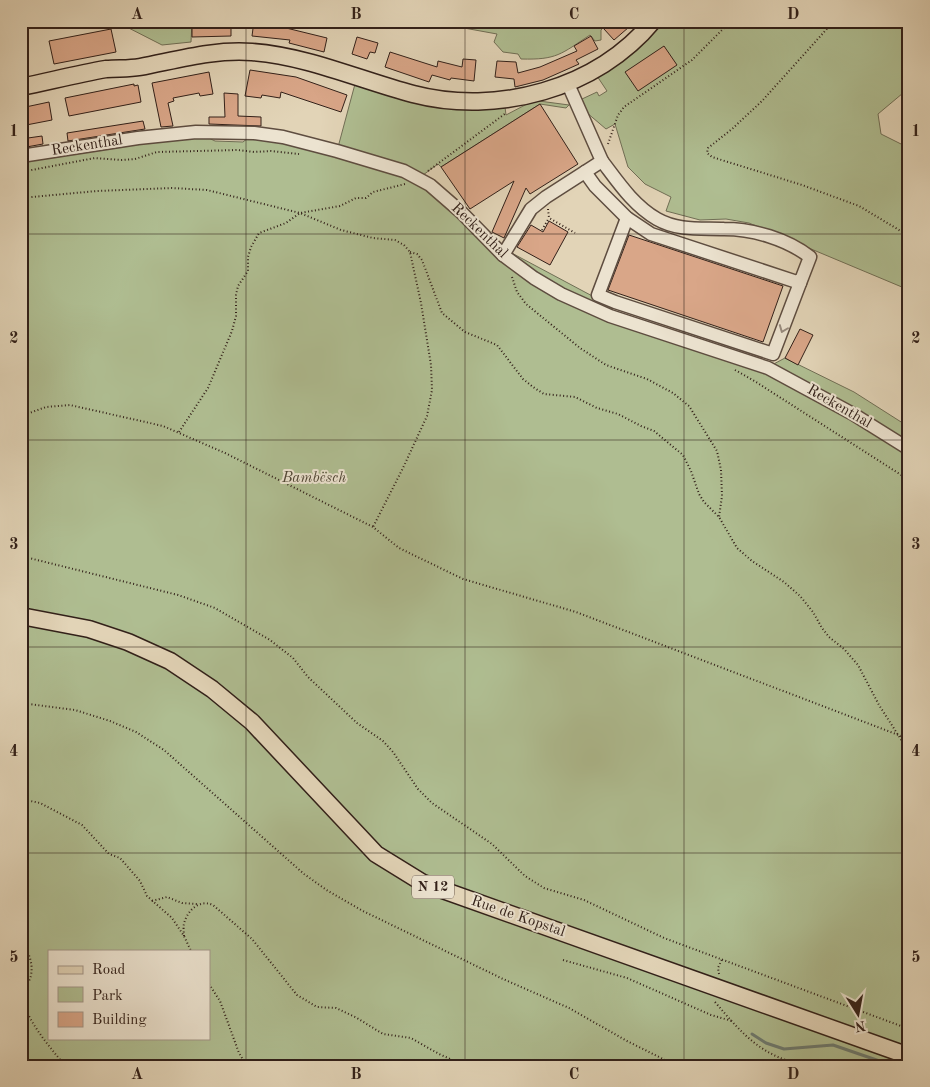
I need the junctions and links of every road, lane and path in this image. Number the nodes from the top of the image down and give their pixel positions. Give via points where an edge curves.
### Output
1 (653, 21) edge
2 (731, 21) edge
3 (834, 21) edge
4 (568, 84) junction
5 (21, 87) edge
6 (516, 98) junction
7 (305, 154) dead end
8 (21, 156) edge
9 (602, 161) junction
10 (21, 172) edge
11 (585, 172) junction
12 (419, 178) junction
13 (399, 181) dead end
14 (546, 197) junction
15 (21, 198) edge
16 (300, 213) junction
17 (549, 218) junction
18 (627, 218) junction
19 (542, 230) dead end
20 (575, 233) dead end
21 (909, 236) edge
22 (410, 252) junction
23 (503, 255) junction
24 (512, 277) dead end
25 (800, 283) junction
26 (637, 309) junction
27 (633, 323) junction
28 (773, 354) junction
29 (730, 368) dead end
30 (768, 368) junction
31 (21, 416) edge
32 (178, 432) junction
33 (909, 449) edge
34 (909, 480) edge
35 (719, 517) junction
36 (373, 527) junction
37 (21, 556) edge
38 (21, 616) edge
39 (21, 703) edge
40 (897, 734) junction
41 (909, 739) edge
42 (909, 752) edge
43 (21, 799) edge
44 (152, 901) junction
45 (198, 904) junction
46 (184, 936) junction
47 (21, 940) edge
48 (191, 950) edge
49 (722, 959) junction
50 (563, 960) dead end
51 (718, 968) dead end
52 (210, 986) edge
53 (716, 987) junction
54 (21, 991) edge
55 (21, 997) edge
56 (732, 1021) junction
57 (909, 1029) edge
58 (909, 1056) edge
59 (65, 1066) edge
60 (247, 1066) edge
61 (466, 1066) edge
62 (678, 1066) edge
63 (809, 1066) edge

1 - 4 main road via 620,53
2 - 9 path via 692,60 624,107
3 - 21 path via 762,101 708,148 707,153 859,206
4 - 6 main road
4 - 9 street
5 - 6 main road via 108,69 138,67 220,52 252,52 293,58 414,95 484,101
6 - 12 path via 505,115
7 - 10 path via 271,151 157,152 121,160 95,158
8 - 12 street, Reckenthal via 196,132 254,133 337,151
9 - 11 street
9 - 25 street via 639,206 658,220 687,229 744,231 787,242 800,250 810,257
11 - 14 street
11 - 18 street
12 - 23 street, Reckenthal via 461,212
13 - 16 path via 407,184 373,192 366,198 356,198 340,206
14 - 17 path
14 - 23 street via 531,209
15 - 16 path via 98,190 181,188 207,190
16 - 22 path via 342,230 395,240
16 - 32 path via 286,223 259,232 248,257 248,271 238,286 232,331 208,388
17 - 19 path
17 - 20 path
18 - 25 street via 651,234
18 - 26 street via 598,294
22 - 35 path via 422,260 438,306 447,319 465,332 498,345 523,379 544,394 575,397 654,431 683,456 699,494
22 - 36 path via 431,365 432,390 427,416
23 - 27 street, Reckenthal via 561,294
24 - 35 path via 526,304 580,348 606,365 647,379 689,406 717,451 722,470
25 -> 28 street
26 - 27 street
26 - 28 street
27 - 30 street, Reckenthal
28 - 30 street
29 - 34 path
30 - 33 street, Reckenthal
31 - 32 path via 46,407 70,405
32 - 36 path
35 - 40 path via 738,548 800,596 822,628 858,665
36 - 40 path via 399,548 463,579 576,612
37 - 49 path via 215,608 270,640 293,658 357,723 383,741 418,789 492,844 526,876 544,888 584,900 664,938
38 - 53 main road, Rue de Kopstal / N 12 via 89,629 170,661 212,689 252,722 376,854 423,883
39 - 62 path via 74,710 136,732 164,750 304,874 328,891 503,979 569,1008
40 - 41 path
40 - 42 path
43 - 44 path via 40,803 82,825 109,854 120,858
44 - 45 path via 167,897 182,903
44 - 46 path via 172,918
45 - 46 path via 189,912
45 - 61 path via 207,902 213,905 252,939 297,995 317,1007 336,1008 383,1034 410,1038
46 - 48 path
47 - 54 path via 32,963 32,975
49 - 51 path
49 - 57 path
50 - 56 path via 626,978
52 - 60 path via 220,1001
53 - 56 path via 713,994 715,1002
53 - 58 main road, Rue de Kopstal / N 12
55 - 59 path via 33,1026
56 - 63 path via 765,1051 780,1059

